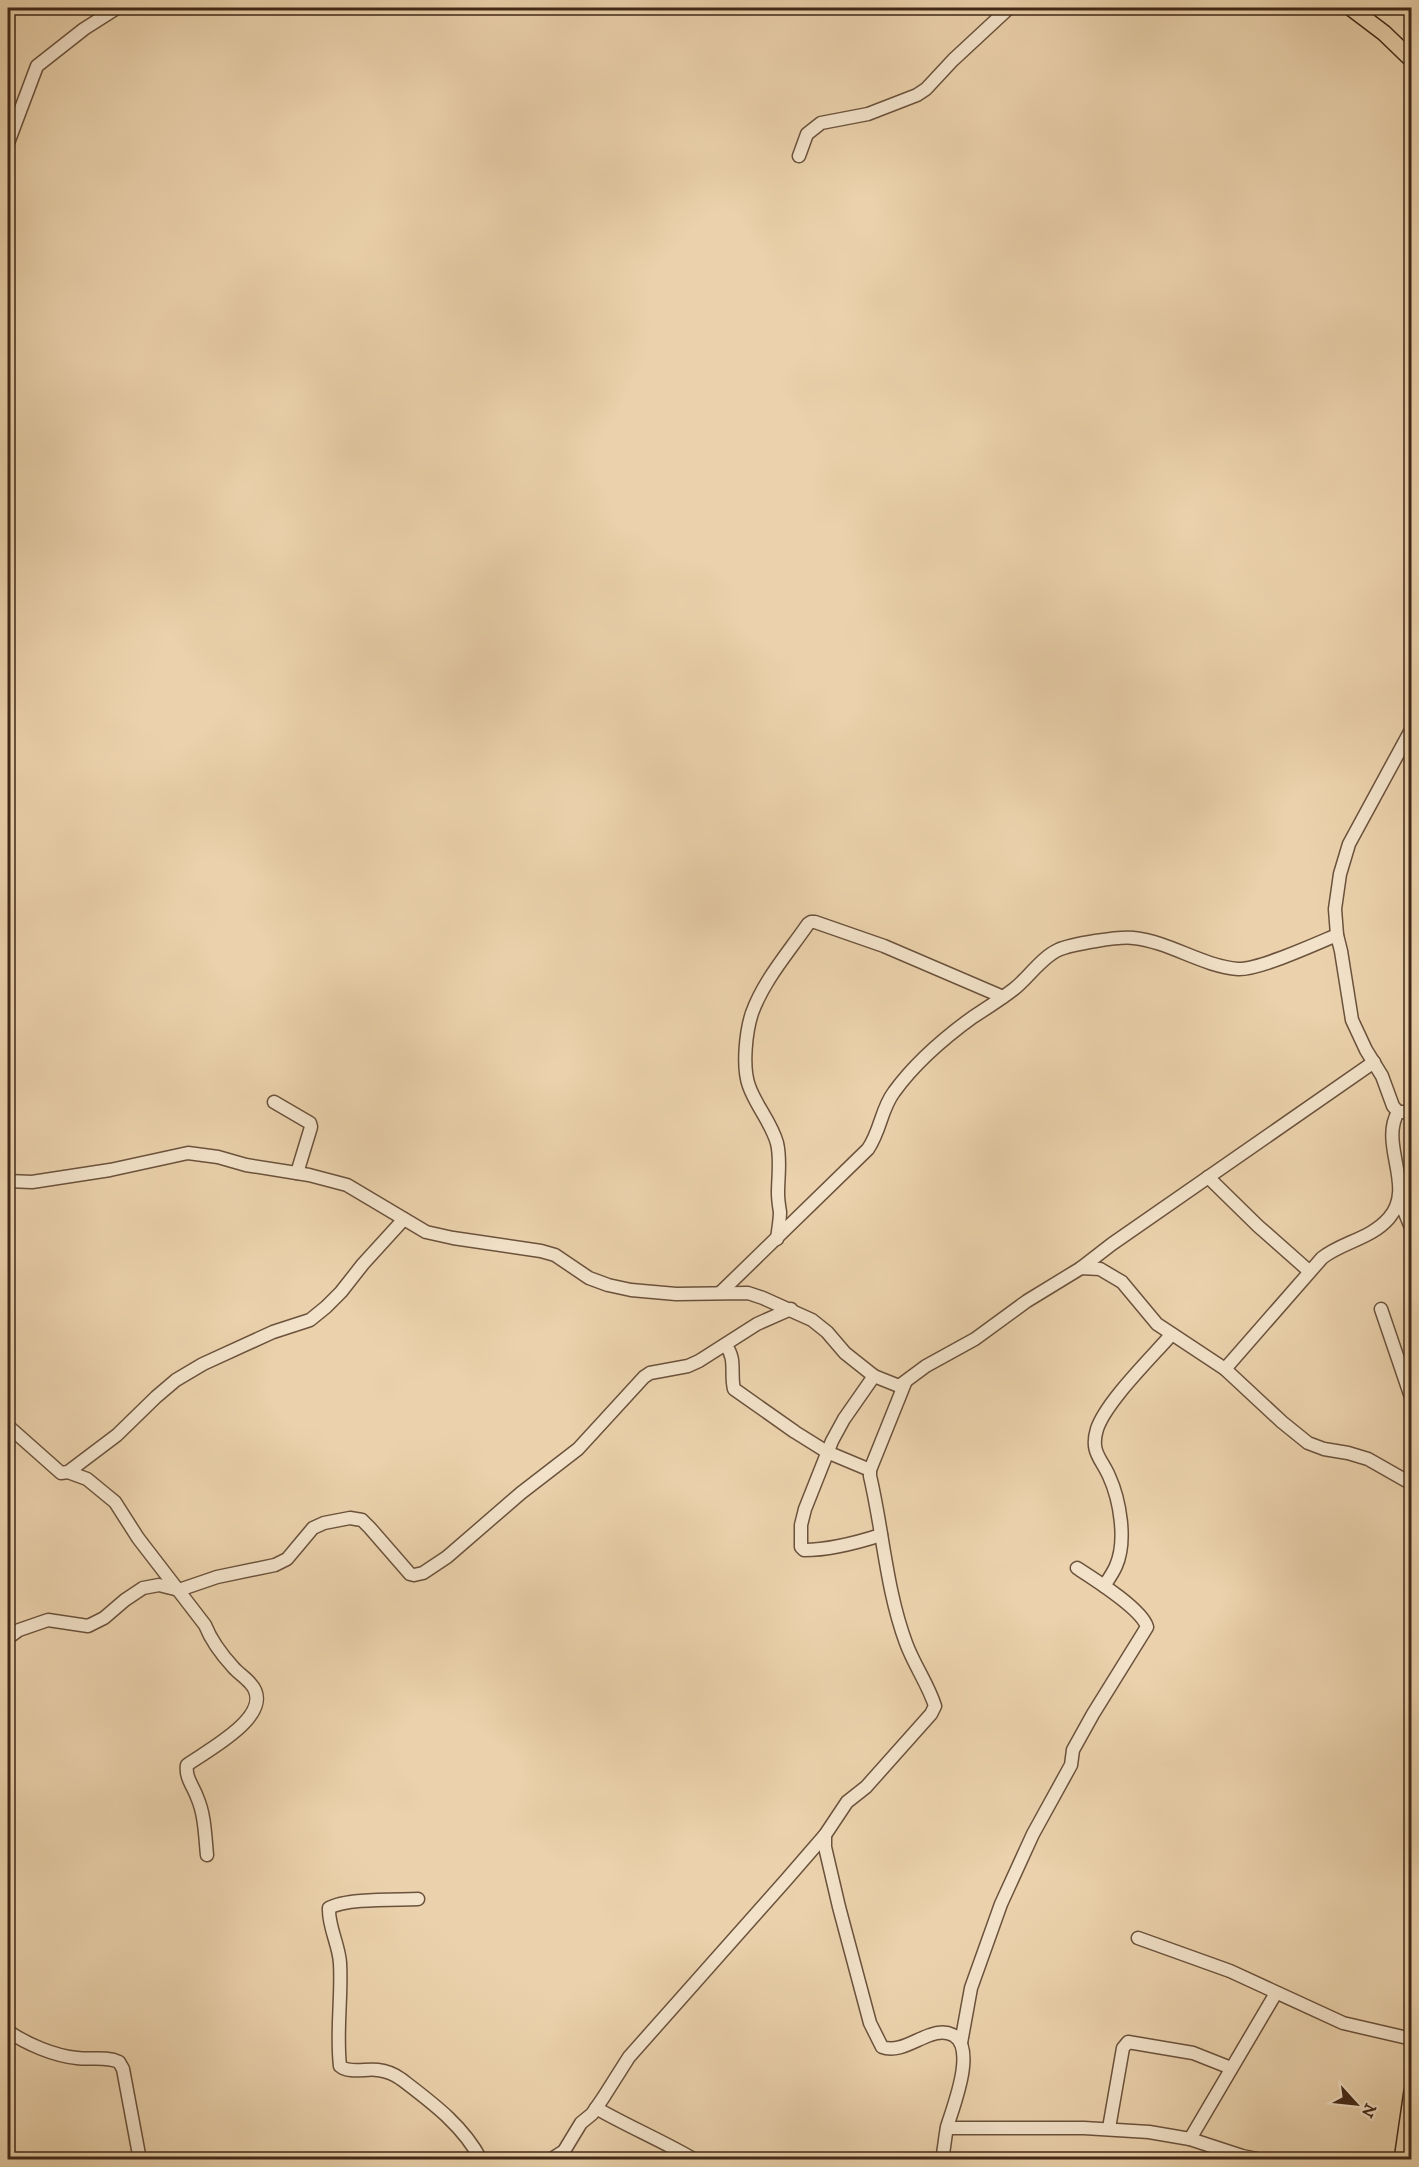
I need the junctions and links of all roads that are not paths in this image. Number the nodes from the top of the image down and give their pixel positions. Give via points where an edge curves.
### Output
1 (117, 8) edge
2 (1009, 8) edge
3 (1351, 8) edge
4 (1412, 60) edge
5 (8, 143) edge
6 (799, 156) dead end
7 (1412, 728) edge
8 (1337, 935) junction
9 (1003, 997) junction
10 (1374, 1062) junction
11 (274, 1102) dead end
12 (1398, 1112) junction
13 (1412, 1112) edge
14 (297, 1173) junction
15 (1208, 1177) junction
16 (8, 1181) edge
17 (1400, 1201) junction
18 (404, 1219) junction
19 (1412, 1230) edge
20 (777, 1239) junction
21 (1081, 1268) junction
22 (1309, 1271) junction
23 (721, 1292) junction
24 (791, 1309) junction
25 (1381, 1309) dead end
26 (1171, 1335) junction
27 (724, 1345) junction
28 (1225, 1369) junction
29 (874, 1376) junction
30 (905, 1383) junction
31 (1412, 1400) edge
32 (8, 1426) edge
33 (827, 1452) junction
34 (870, 1470) junction
35 (68, 1472) junction
36 (1412, 1484) edge
37 (881, 1535) junction
38 (1077, 1568) dead end
39 (1104, 1586) junction
40 (179, 1590) junction
41 (8, 1638) edge
42 (825, 1835) junction
43 (207, 1855) dead end
44 (418, 1899) dead end
45 (1138, 1938) dead end
46 (1276, 1993) junction
47 (8, 2031) edge
48 (1412, 2039) edge
49 (961, 2043) junction
50 (1231, 2068) junction
51 (1412, 2091) edge
52 (596, 2108) junction
53 (947, 2128) junction
54 (1109, 2128) junction
55 (1190, 2139) junction
56 (140, 2160) edge
57 (481, 2160) edge
58 (549, 2160) edge
59 (695, 2160) edge
60 (942, 2160) edge
61 (1263, 2160) edge
62 (1402, 2160) edge

1 - 5 street via 37,66
2 - 6 street via 926,89 868,114 821,123 807,134
3 - 4 main road
7 - 8 street via 1348,844 1335,909
8 - 9 street via 1242,969 1131,938 1067,946 1045,959
8 - 10 street via 1352,1020
9 - 20 street via 923,1059 893,1093 868,1149
9 - 20 street via 884,946 815,922 808,924 760,994 747,1039 748,1085 767,1119 780,1159
10 - 12 street
10 - 15 street
11 - 14 street via 310,1123
12 - 13 street
12 - 17 street via 1392,1136
14 - 16 street via 188,1153 33,1182
14 - 18 street via 347,1185
15 - 21 street
15 - 22 street
17 - 19 street
17 - 22 street via 1379,1227 1329,1252
18 - 23 street via 426,1232 555,1255 589,1278 608,1285 676,1294
18 - 35 street via 333,1300 310,1320 273,1332 176,1380 117,1435
20 - 23 street
21 - 26 street via 1112,1274
21 - 30 street
22 - 28 street
23 - 24 street via 748,1293
24 - 27 street via 757,1323
24 - 29 street via 827,1332 845,1353
25 - 31 street
26 - 28 street
26 - 39 street via 1122,1390 1097,1428 1097,1458 1112,1482 1121,1528 1116,1565
27 - 33 street via 733,1357 735,1389
27 - 40 street via 688,1366 644,1377 578,1449 447,1557 423,1572 410,1574 362,1520 350,1518 313,1528 287,1559
28 - 36 street via 1308,1443 1368,1459
29 - 30 street via 894,1386
29 - 33 street
30 - 34 street
32 - 35 street via 60,1473
33 - 34 street
33 - 37 street via 805,1509 802,1549 824,1549
34 - 37 street
35 - 40 street via 87,1479 115,1502
37 - 42 street via 906,1644 935,1706 866,1787 847,1802
38 - 39 street
39 - 49 street via 1143,1618 1146,1630 1073,1750 1071,1765 1000,1904 971,1988
40 - 41 street via 159,1585 143,1588 88,1626 48,1620
40 - 43 street via 232,1667 252,1685 257,1701 243,1725 187,1765 203,1819
42 - 49 street via 839,1907 878,2041 882,2047 894,2049 941,2032
42 - 52 street via 628,2057
44 - 57 street via 329,1908 340,1960 339,2064 341,2069 394,2074 451,2120
45 - 46 street via 1230,1971
46 - 48 street via 1343,2023
46 - 50 street
47 - 56 street via 63,2055 119,2062
49 - 53 street via 960,2087
50 - 54 street via 1193,2053 1128,2042 1123,2048
50 - 55 street
51 - 62 main road
52 - 58 street via 581,2123 564,2151
52 - 59 street
53 - 54 street
53 - 60 street
54 - 55 street
55 - 61 street

